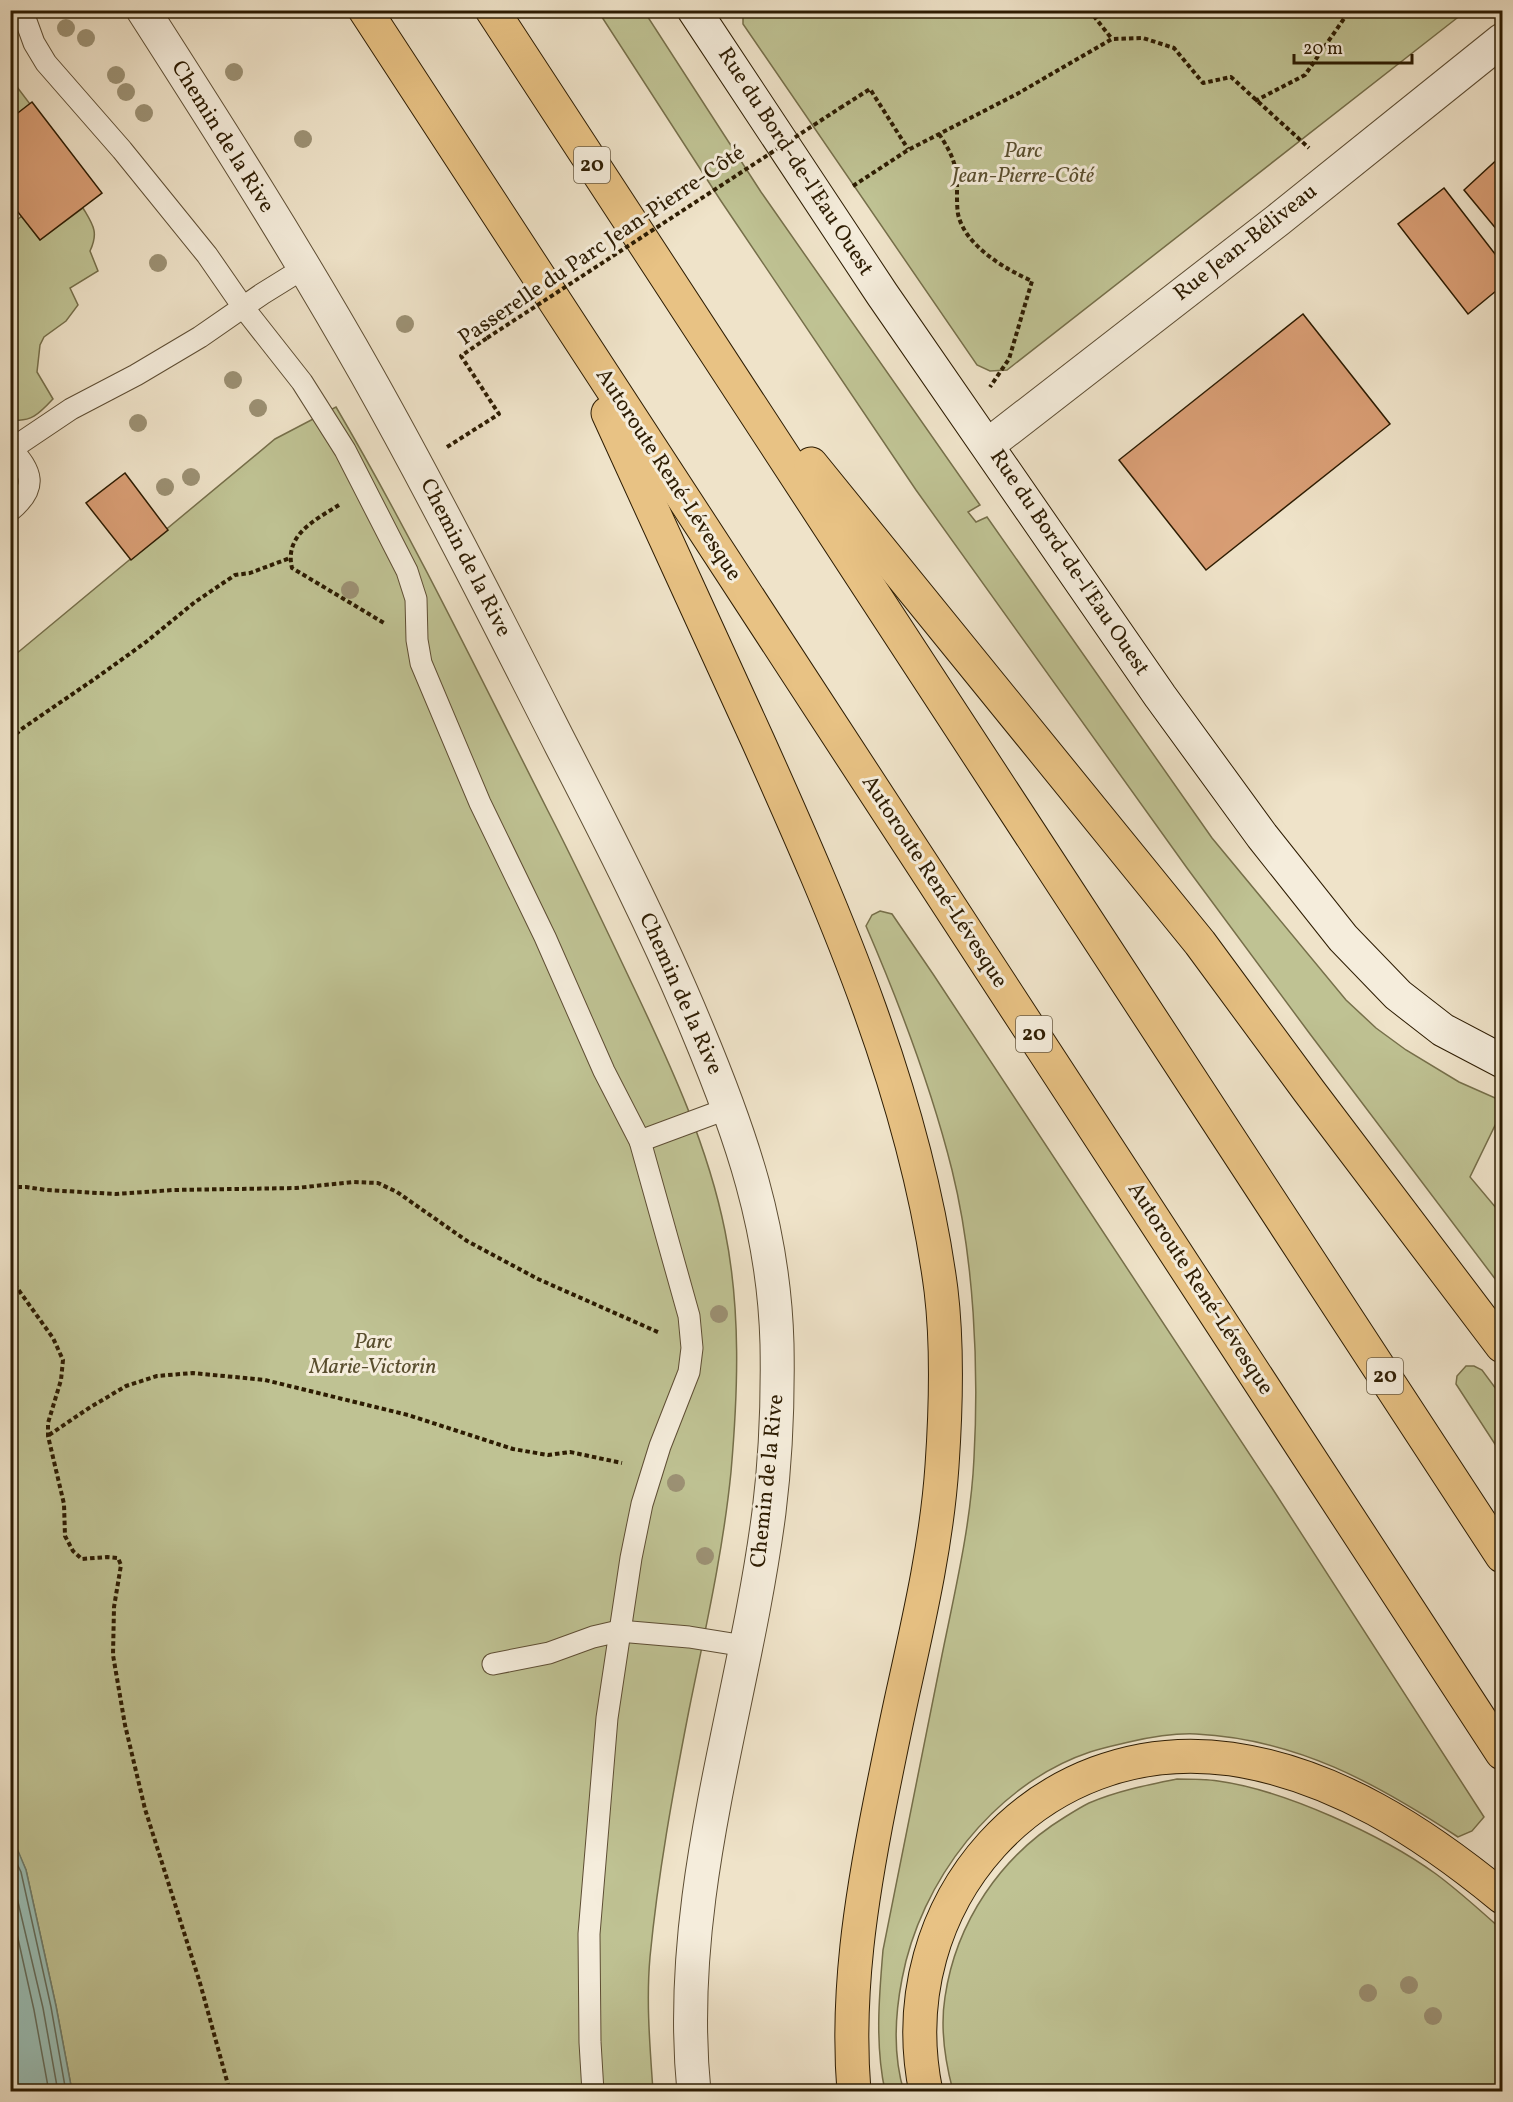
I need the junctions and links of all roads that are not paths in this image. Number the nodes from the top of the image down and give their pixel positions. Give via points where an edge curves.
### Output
1 (24, 10) edge
2 (143, 10) edge
3 (365, 10) edge
4 (492, 10) edge
5 (694, 10) edge
6 (1503, 40) edge
7 (304, 268) junction
8 (243, 307) junction
9 (564, 316) junction
10 (692, 319) junction
11 (988, 445) junction
12 (11, 448) edge
13 (10, 511) edge
14 (1503, 1061) edge
15 (729, 1108) junction
16 (640, 1141) junction
17 (1503, 1346) edge
18 (1503, 1556) edge
19 (619, 1631) junction
20 (745, 1646) junction
21 (493, 1664) dead end
22 (1503, 1753) edge
23 (1503, 1897) edge
24 (593, 2091) edge
25 (694, 2091) edge
26 (854, 2091) edge
27 (926, 2091) edge

1 - 8 lane via 34,43 46,63 207,255
2 - 7 street, Chemin de la Rive
3 - 9 highway, Autoroute René-Lévesque / 20
4 - 10 highway, 20
5 - 11 street, Rue du Bord-de-l'Eau Ouest via 823,208
6 - 11 street, Rue Jean-Béliveau
7 - 8 lane
7 - 15 street, Chemin de la Rive via 415,462 591,803 683,995
8 - 12 lane via 200,337 71,409
8 - 16 lane via 302,382 345,450 407,571 416,599 421,663 480,803
9 - 22 highway, Autoroute René-Lévesque / 20
9 - 26 highway via 820,884 904,1115 928,1210 941,1294 946,1376 942,1473 929,1563 862,1895 851,2019
10 - 17 highway via 1200,943
10 - 18 highway, 20
11 - 14 street, Rue du Bord-de-l'Eau Ouest via 1194,744 1343,938 1412,1008 1462,1041
12 - 13 lane via 23,461 31,481 25,497
15 - 16 lane
15 - 20 street, Chemin de la Rive via 762,1212 776,1317 775,1451
16 - 19 lane via 690,1316 692,1348 689,1372 651,1472
19 - 20 lane
19 - 21 lane via 549,1653
19 - 24 lane via 607,1718 589,1934
20 - 25 street, Chemin de la Rive via 699,1888 690,1998
23 - 27 highway via 1432,1843 1384,1814 1336,1790 1281,1770 1231,1759 1178,1757 1096,1774 1023,1814 983,1853 955,1894 935,1939 922,1990 919,2039

